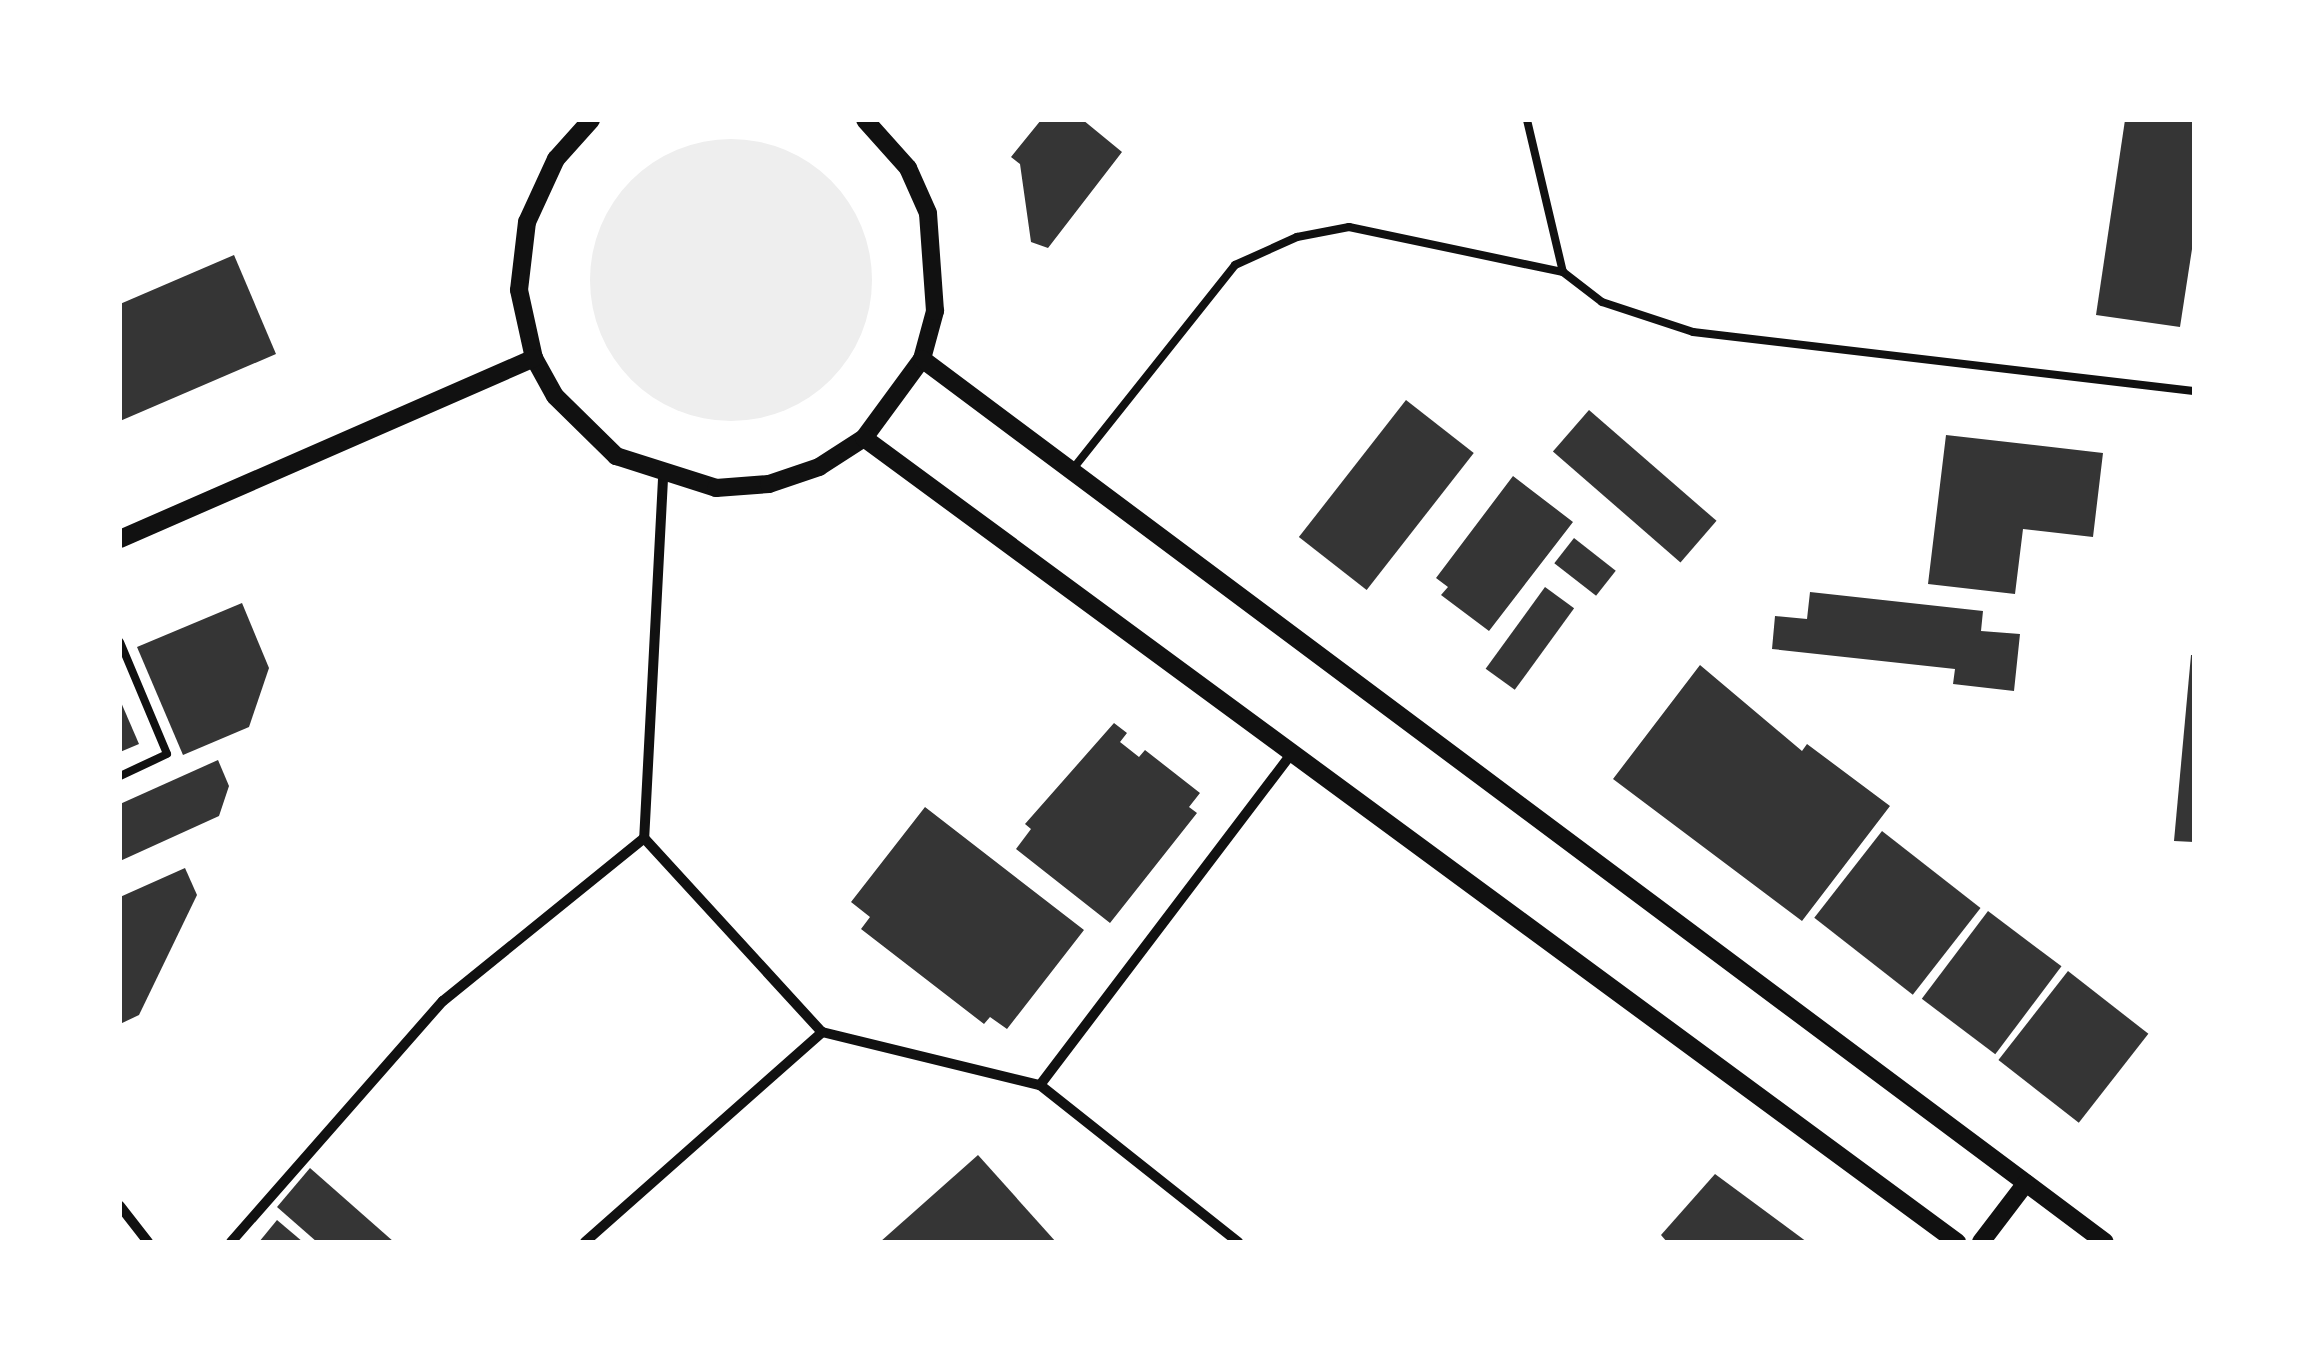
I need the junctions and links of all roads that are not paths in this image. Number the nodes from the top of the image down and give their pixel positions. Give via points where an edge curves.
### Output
1 (592, 120) edge
2 (865, 120) edge
3 (1528, 120) edge
4 (1564, 272) junction
5 (534, 358) junction
6 (922, 358) junction
7 (2194, 391) edge
8 (864, 438) junction
9 (1072, 470) junction
10 (663, 478) junction
11 (120, 539) edge
12 (120, 642) edge
13 (1292, 753) junction
14 (120, 776) edge
15 (644, 838) junction
16 (822, 1032) junction
17 (1040, 1084) junction
18 (2026, 1183) junction
19 (120, 1206) edge
20 (148, 1242) edge
21 (230, 1242) edge
22 (585, 1242) edge
23 (1238, 1242) edge
24 (1957, 1242) edge
25 (1981, 1242) edge
26 (2104, 1242) edge

1 - 5 street via 556,158 527,222 519,290
2 - 6 street via 908,168 928,212 936,311
3 - 4 lane
4 - 7 lane via 1602,302 1693,332
4 - 9 lane via 1349,227 1275,244 1202,298
5 - 10 street via 582,430
5 - 11 street
6 - 8 street
6 - 9 street
8 - 10 street via 769,484
8 - 13 street
9 - 18 street
10 - 15 street
12 - 14 lane via 167,754
13 - 17 street
13 - 24 street
15 - 16 street
15 - 21 street via 443,1000
16 - 17 street
16 - 22 street
17 - 23 street
18 - 25 street
18 - 26 street
19 - 20 street

